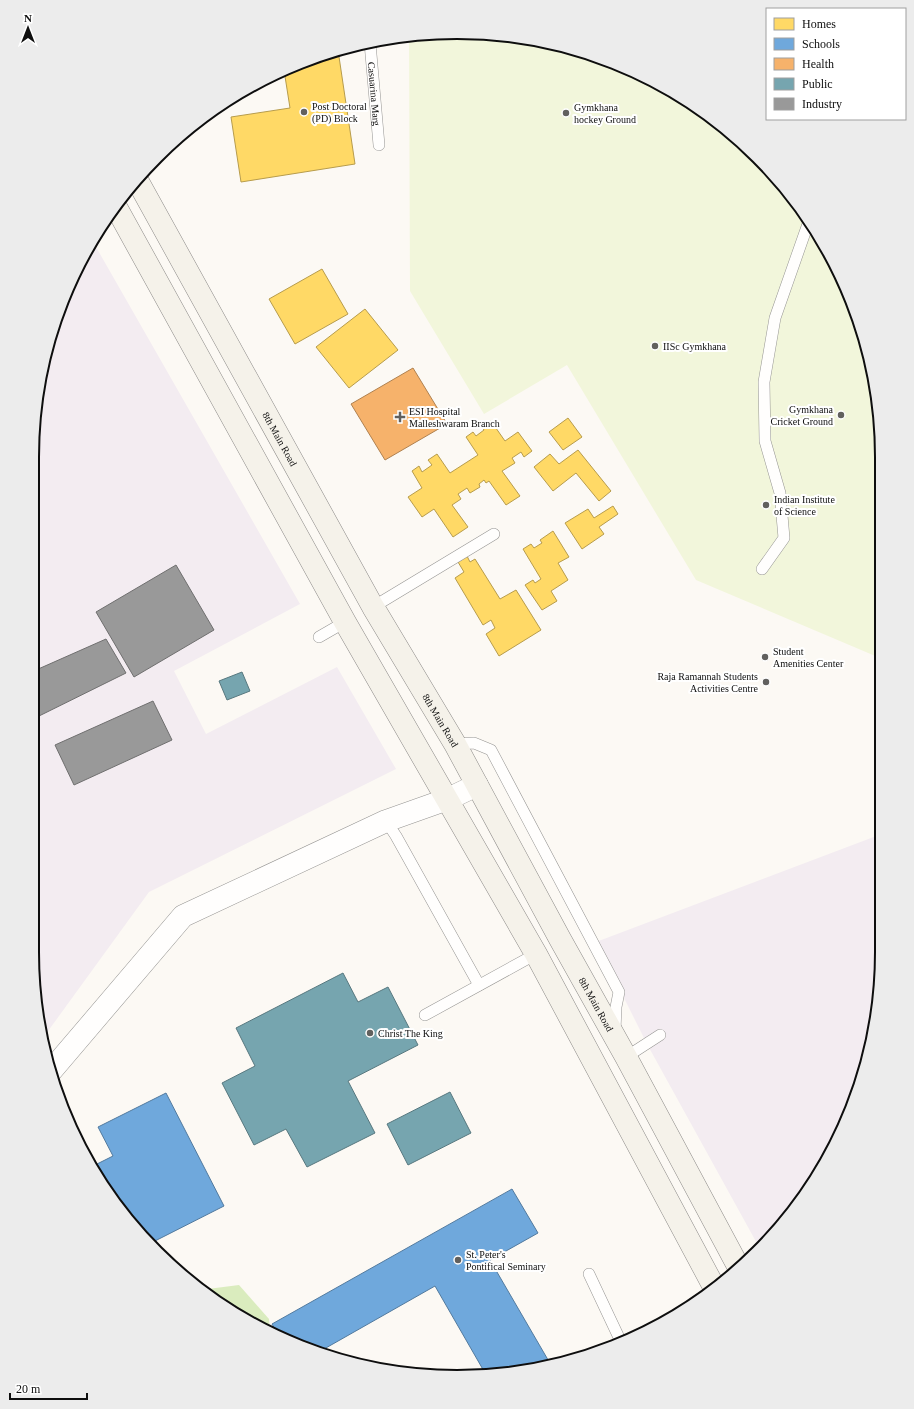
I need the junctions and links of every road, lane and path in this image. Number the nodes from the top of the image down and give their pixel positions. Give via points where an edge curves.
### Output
1 (370, 48) edge
2 (379, 145) dead end
3 (140, 185) edge
4 (119, 212) edge
5 (806, 227) edge
6 (494, 534) dead end
7 (762, 569) dead end
8 (374, 607) junction
9 (345, 622) junction
10 (319, 637) dead end
11 (455, 744) junction
12 (477, 785) junction
13 (448, 799) junction
14 (386, 821) junction
15 (536, 954) junction
16 (479, 985) junction
17 (424, 1015) dead end
18 (660, 1035) dead end
19 (614, 1036) junction
20 (626, 1057) junction
21 (55, 1066) edge
22 (736, 1263) edge
23 (589, 1274) dead end
24 (712, 1283) edge
25 (619, 1337) edge

1 - 2 lane, Casuarina Marg
3 - 8 main road, 8th Main Road
4 - 9 main road
5 - 7 lane via 775,318 764,382 765,440 780,493 784,538
6 - 8 lane
8 - 9 main road
8 - 11 main road, 8th Main Road
9 - 10 lane
9 - 13 main road
11 - 12 main road, 8th Main Road
11 - 19 lane via 474,743 491,750 619,992
12 - 13 street
12 - 19 main road, 8th Main Road
13 - 14 street
13 - 15 main road
14 - 16 lane
14 - 21 street via 183,916
15 - 16 lane
15 - 24 main road
16 - 17 lane
18 - 20 lane
19 - 20 main road, 8th Main Road
20 - 22 main road, 8th Main Road
23 - 25 lane

